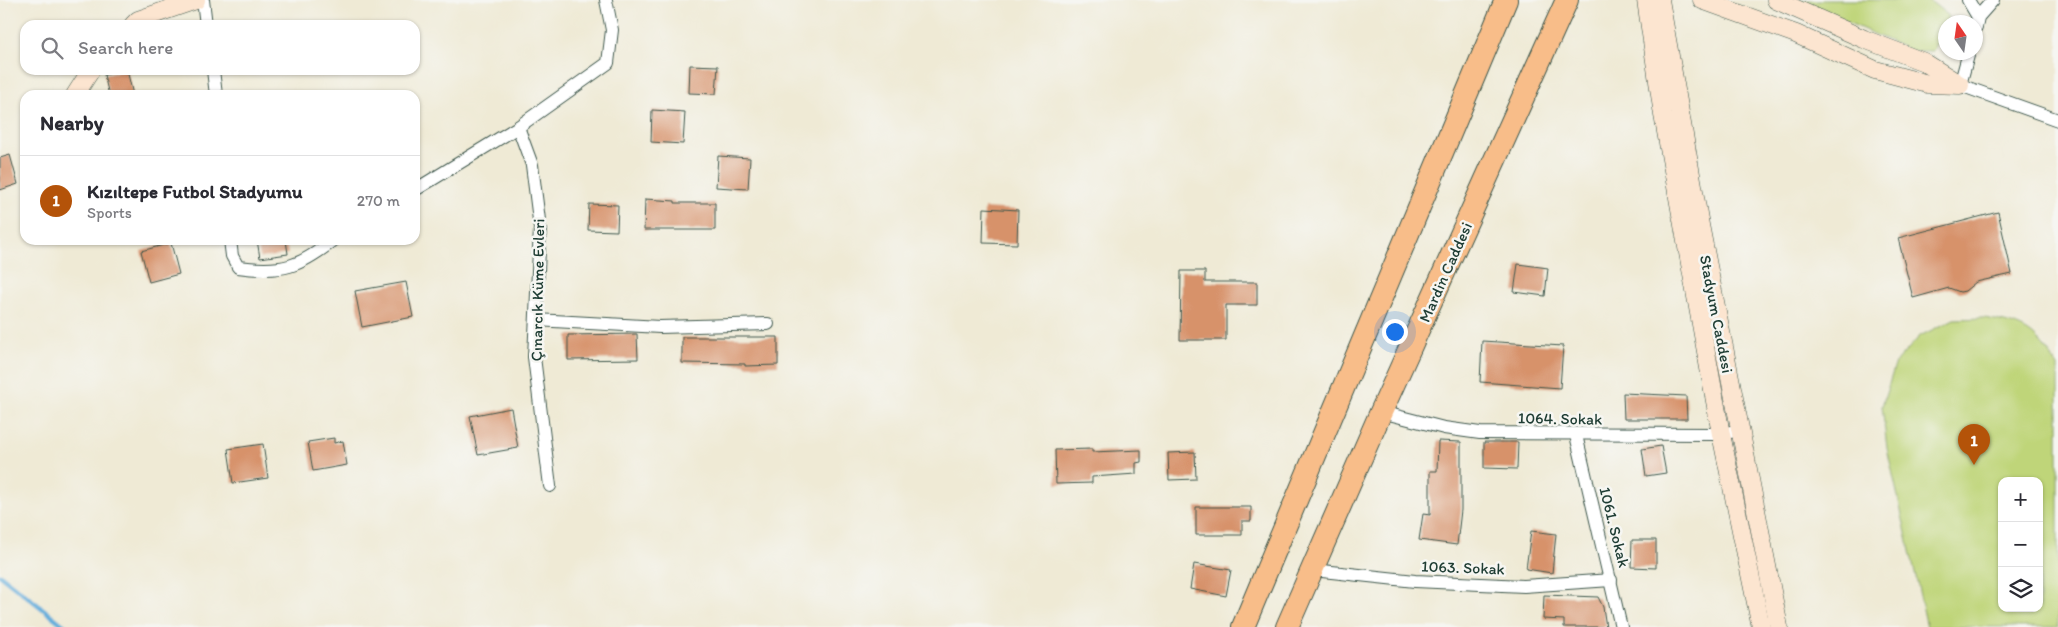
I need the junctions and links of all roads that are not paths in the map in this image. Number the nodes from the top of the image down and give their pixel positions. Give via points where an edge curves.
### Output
1 (196, 0) edge
2 (203, 0) edge
3 (606, 0) edge
4 (1506, 0) edge
5 (1568, 0) edge
6 (1646, 0) edge
7 (1660, 0) edge
8 (1702, 0) edge
9 (1776, 0) edge
10 (1968, 0) edge
11 (1993, 0) edge
12 (1974, 15) edge
13 (1982, 15) edge
14 (138, 20) edge
15 (205, 20) edge
16 (1967, 60) edge
17 (88, 75) edge
18 (213, 75) edge
19 (1960, 85) junction
20 (78, 90) edge
21 (215, 90) edge
22 (2058, 120) edge
23 (518, 127) junction
24 (420, 187) edge
25 (231, 245) edge
26 (328, 245) edge
27 (536, 320) junction
28 (768, 324) dead end
29 (1381, 412) junction
30 (1740, 430) junction
31 (1721, 434) junction
32 (1576, 435) junction
33 (550, 486) dead end
34 (1313, 570) junction
35 (1611, 580) junction
36 (1243, 627) edge
37 (1287, 627) edge
38 (1621, 627) edge
39 (1761, 627) edge
40 (1779, 627) edge

1 - 14 street
2 - 15 street
3 - 23 street via 612,30 608,64
4 - 36 highway
5 - 29 highway, Mardin Caddesi
6 - 31 street via 1663,115
7 - 30 street, Stadyum Caddesi
8 - 19 street via 1796,34 1875,70 1928,84
9 - 19 street via 1924,62
10 - 12 street
11 - 13 street
16 - 19 street
17 - 20 street
18 - 21 street
19 - 22 street
23 - 24 street
23 - 27 street, Çınarcık Küme Evleri via 532,165 540,228
25 - 26 street via 238,268 256,270 288,268 312,257
27 - 28 street via 660,327
27 - 33 street, Çınarcık Küme Evleri via 534,357
29 - 32 street, 1064. Sokak via 1444,428 1480,433
29 - 34 highway, Mardin Caddesi
30 - 31 street, 1064. Sokak
30 - 40 street, Stadyum Caddesi
31 - 32 street, 1064. Sokak
31 - 39 street
32 - 35 street, 1061. Sokak
34 - 35 street, 1063. Sokak via 1415,581 1524,586
34 - 37 highway, Mardin Caddesi
35 - 38 street, 1061. Sokak

